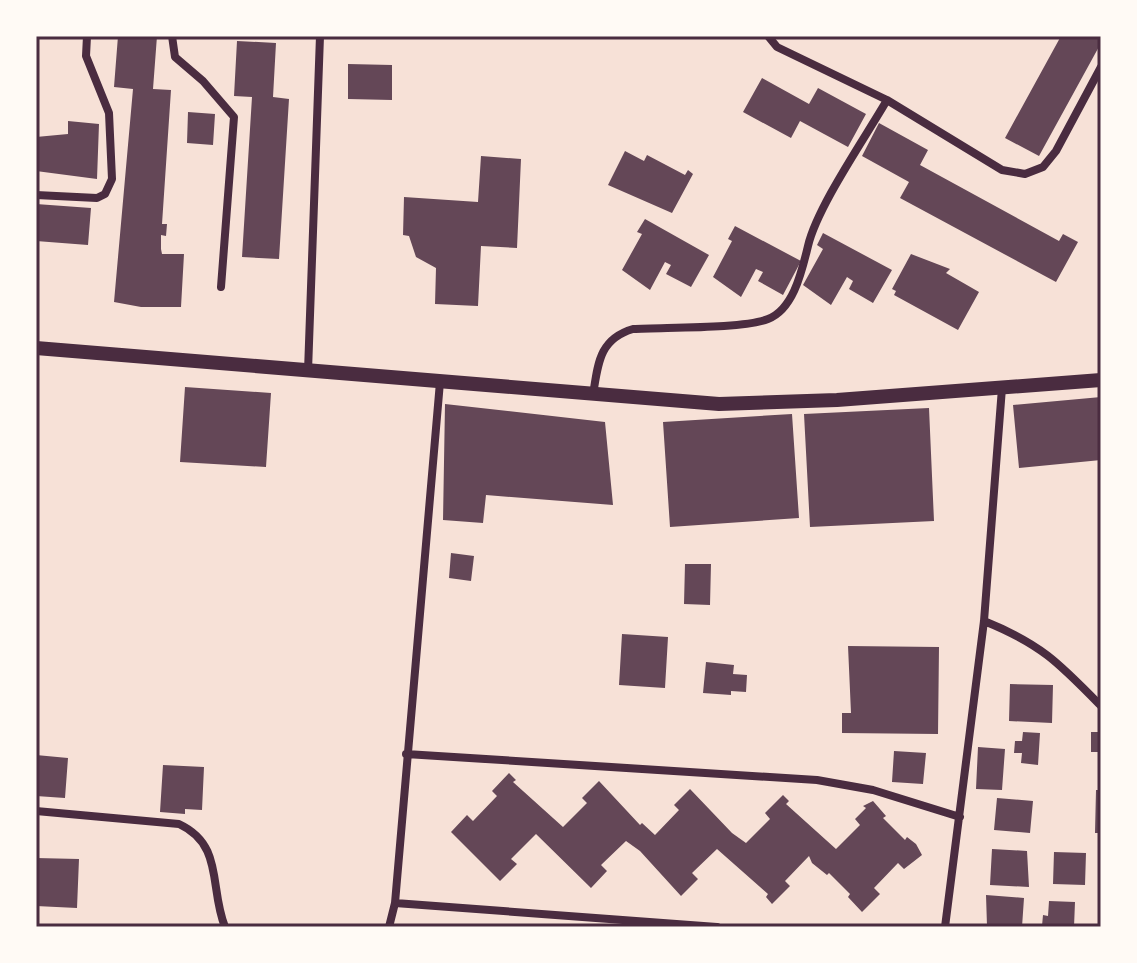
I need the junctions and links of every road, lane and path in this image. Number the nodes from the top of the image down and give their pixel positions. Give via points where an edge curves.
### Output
1 (87, 36) edge
2 (172, 36) edge
3 (320, 36) edge
4 (768, 36) edge
5 (1101, 67) edge
6 (1098, 78) edge
7 (887, 100) junction
8 (36, 195) edge
9 (221, 287) dead end
10 (36, 348) edge
11 (308, 371) junction
12 (1101, 380) edge
13 (440, 382) junction
14 (1002, 388) junction
15 (593, 395) junction
16 (984, 621) junction
17 (1101, 706) edge
18 (406, 754) junction
19 (36, 811) edge
20 (960, 817) junction
21 (395, 903) junction
22 (225, 927) edge
23 (389, 927) edge
24 (717, 927) edge
25 (945, 927) edge

1 - 8 street via 86,56 109,113 112,179 97,198
2 - 9 street via 175,57 234,117
3 - 11 street
4 - 7 street via 777,47
5 - 6 street
6 - 7 street via 1056,151 1043,167 1025,174 1002,170
7 - 15 street via 831,196 781,311 757,322 617,334 599,359
10 - 11 street
11 - 13 street
12 - 14 street
13 - 15 street
13 - 18 street
14 - 15 street via 719,404
14 - 16 street
16 - 17 street via 1050,654
16 - 20 street
18 - 20 street via 817,780 873,790
18 - 21 street
19 - 22 street via 179,824 196,832 206,844
20 - 25 street
21 - 23 street
21 - 24 street

